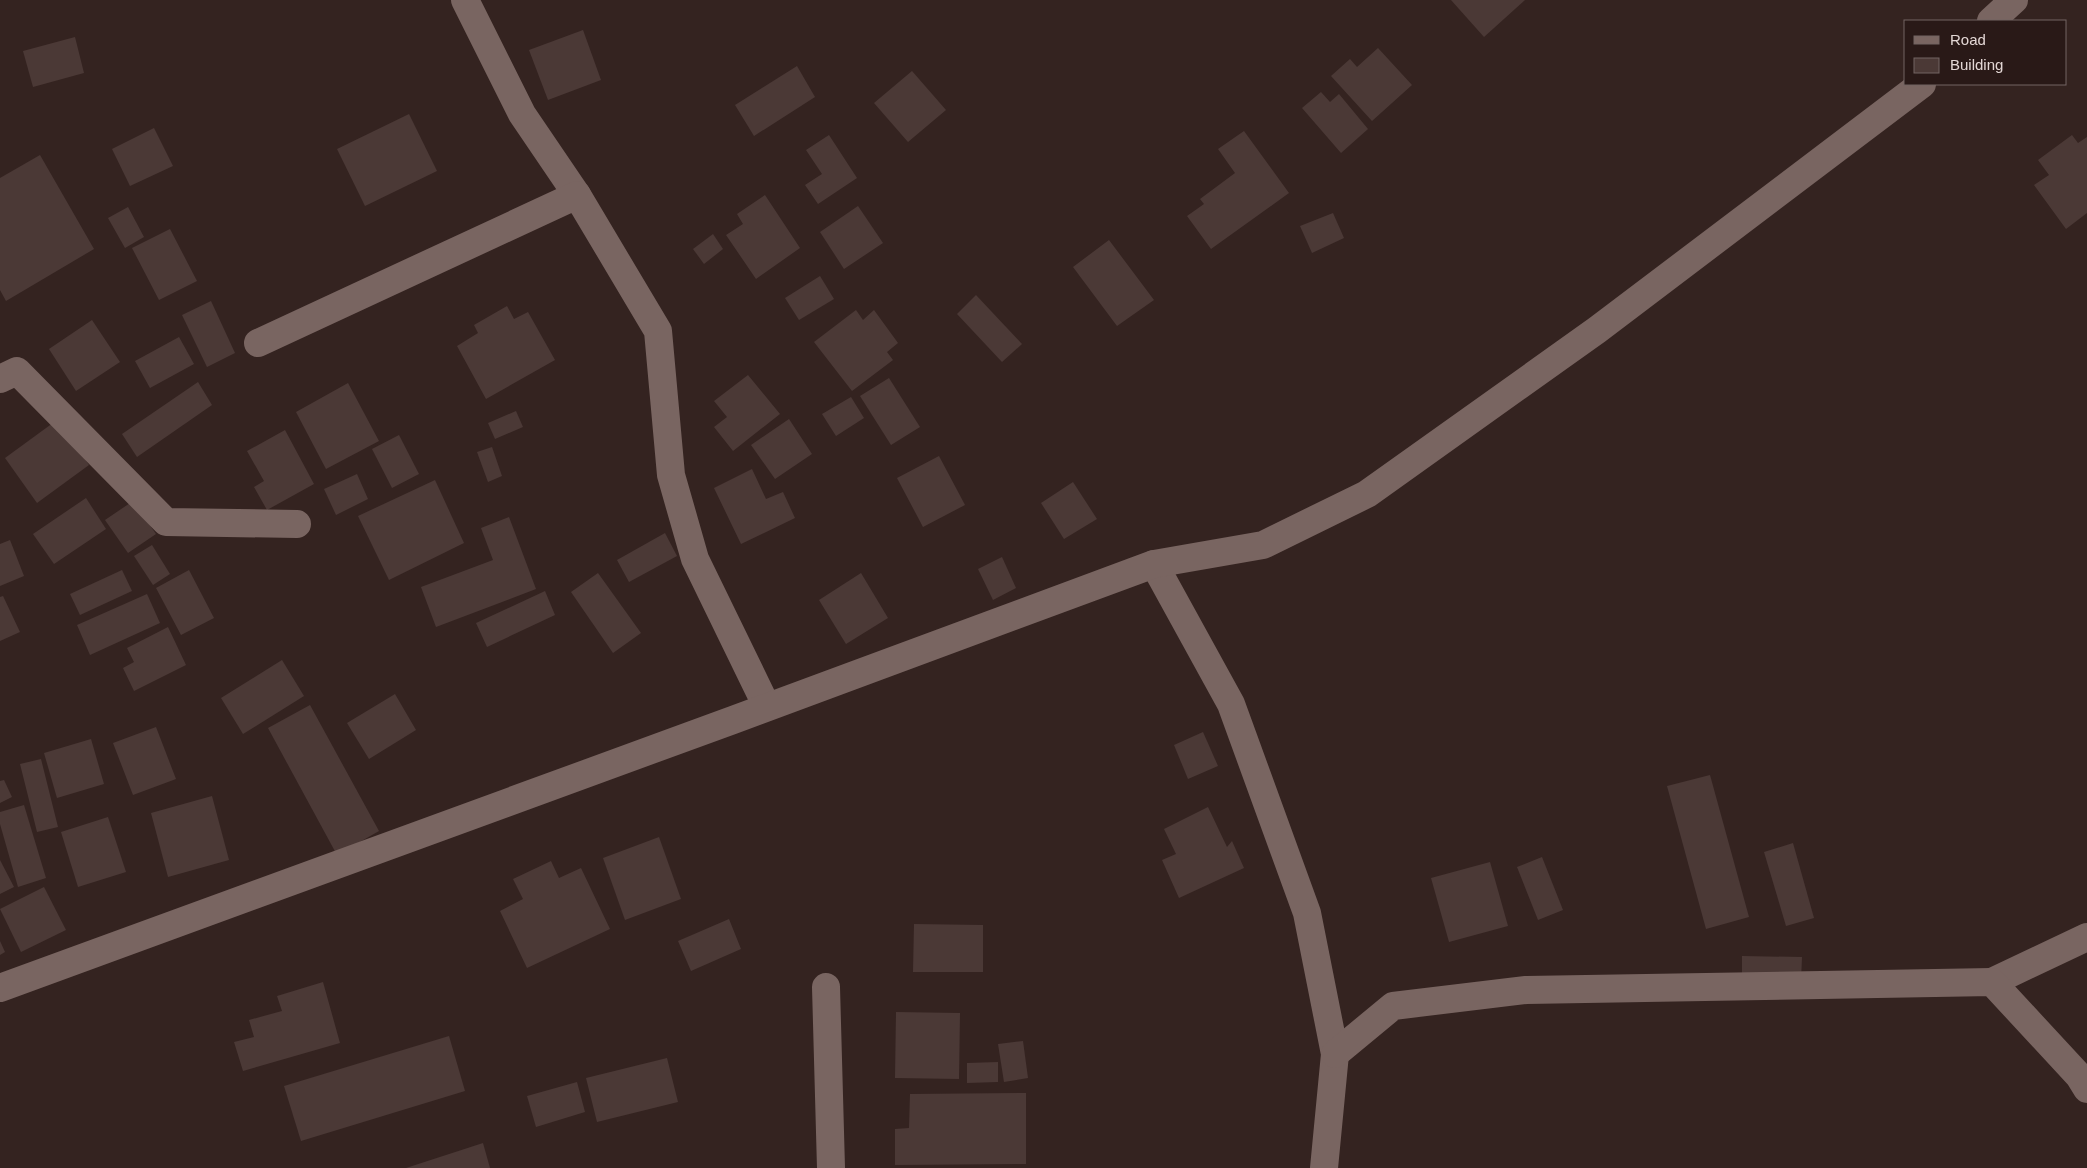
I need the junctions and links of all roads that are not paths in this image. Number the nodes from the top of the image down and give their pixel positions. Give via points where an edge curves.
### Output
1 (465, 0) edge
2 (2014, 0) edge
3 (1992, 20) edge
4 (1921, 85) edge
5 (577, 195) junction
6 (258, 343) dead end
7 (0, 379) edge
8 (297, 524) dead end
9 (1154, 564) junction
10 (767, 707) junction
11 (2087, 937) edge
12 (1992, 982) junction
13 (826, 987) dead end
14 (0, 988) edge
15 (1335, 1054) junction
16 (2087, 1089) edge
17 (831, 1168) edge
18 (1324, 1168) edge

1 - 5 street via 522,114
2 - 3 street
4 - 9 street via 1597,330 1367,494 1263,545
5 - 6 street
5 - 10 street via 658,331 671,474 694,559
7 - 8 street via 17,371 166,522
9 - 10 street
9 - 15 street via 1231,704 1307,913
10 - 14 street
11 - 12 street
12 - 15 street via 1526,990 1393,1006
12 - 16 street via 2079,1076
13 - 17 street
15 - 18 street

